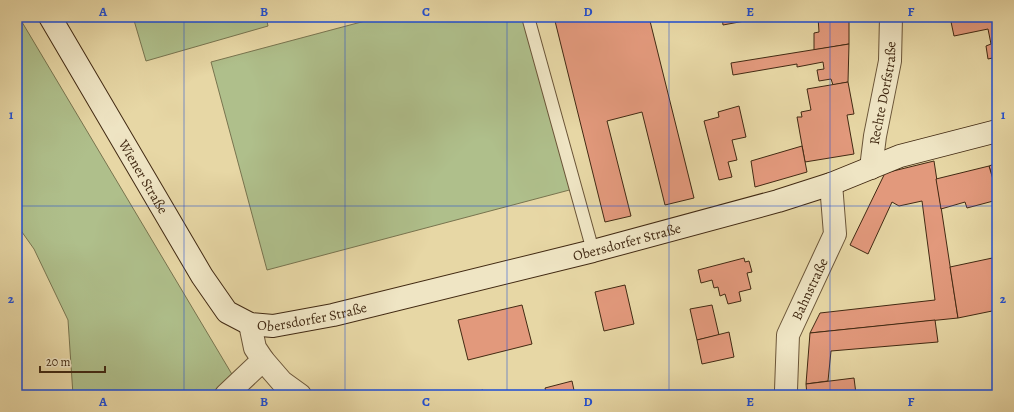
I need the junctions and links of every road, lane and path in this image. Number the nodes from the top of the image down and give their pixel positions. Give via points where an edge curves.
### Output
1 (50, 17) edge
2 (528, 17) edge
3 (891, 17) edge
4 (997, 131) edge
5 (871, 168) junction
6 (831, 184) junction
7 (593, 251) junction
8 (250, 324) junction
9 (263, 360) junction
10 (226, 395) edge
11 (300, 395) edge
12 (787, 395) edge

1 - 8 street, Wiener Straße via 202,276 227,312
2 - 7 lane
3 - 5 street, Rechte Dorfstraße via 890,61
4 - 5 street, Obersdorfer Straße via 900,156
5 - 6 street, Obersdorfer Straße
6 - 7 street, Obersdorfer Straße via 778,201
6 - 12 street, Bahnstraße via 834,234 788,335
7 - 8 street, Obersdorfer Straße via 333,315 273,326
8 - 9 street via 255,348
9 - 10 street
9 - 11 street via 282,382

